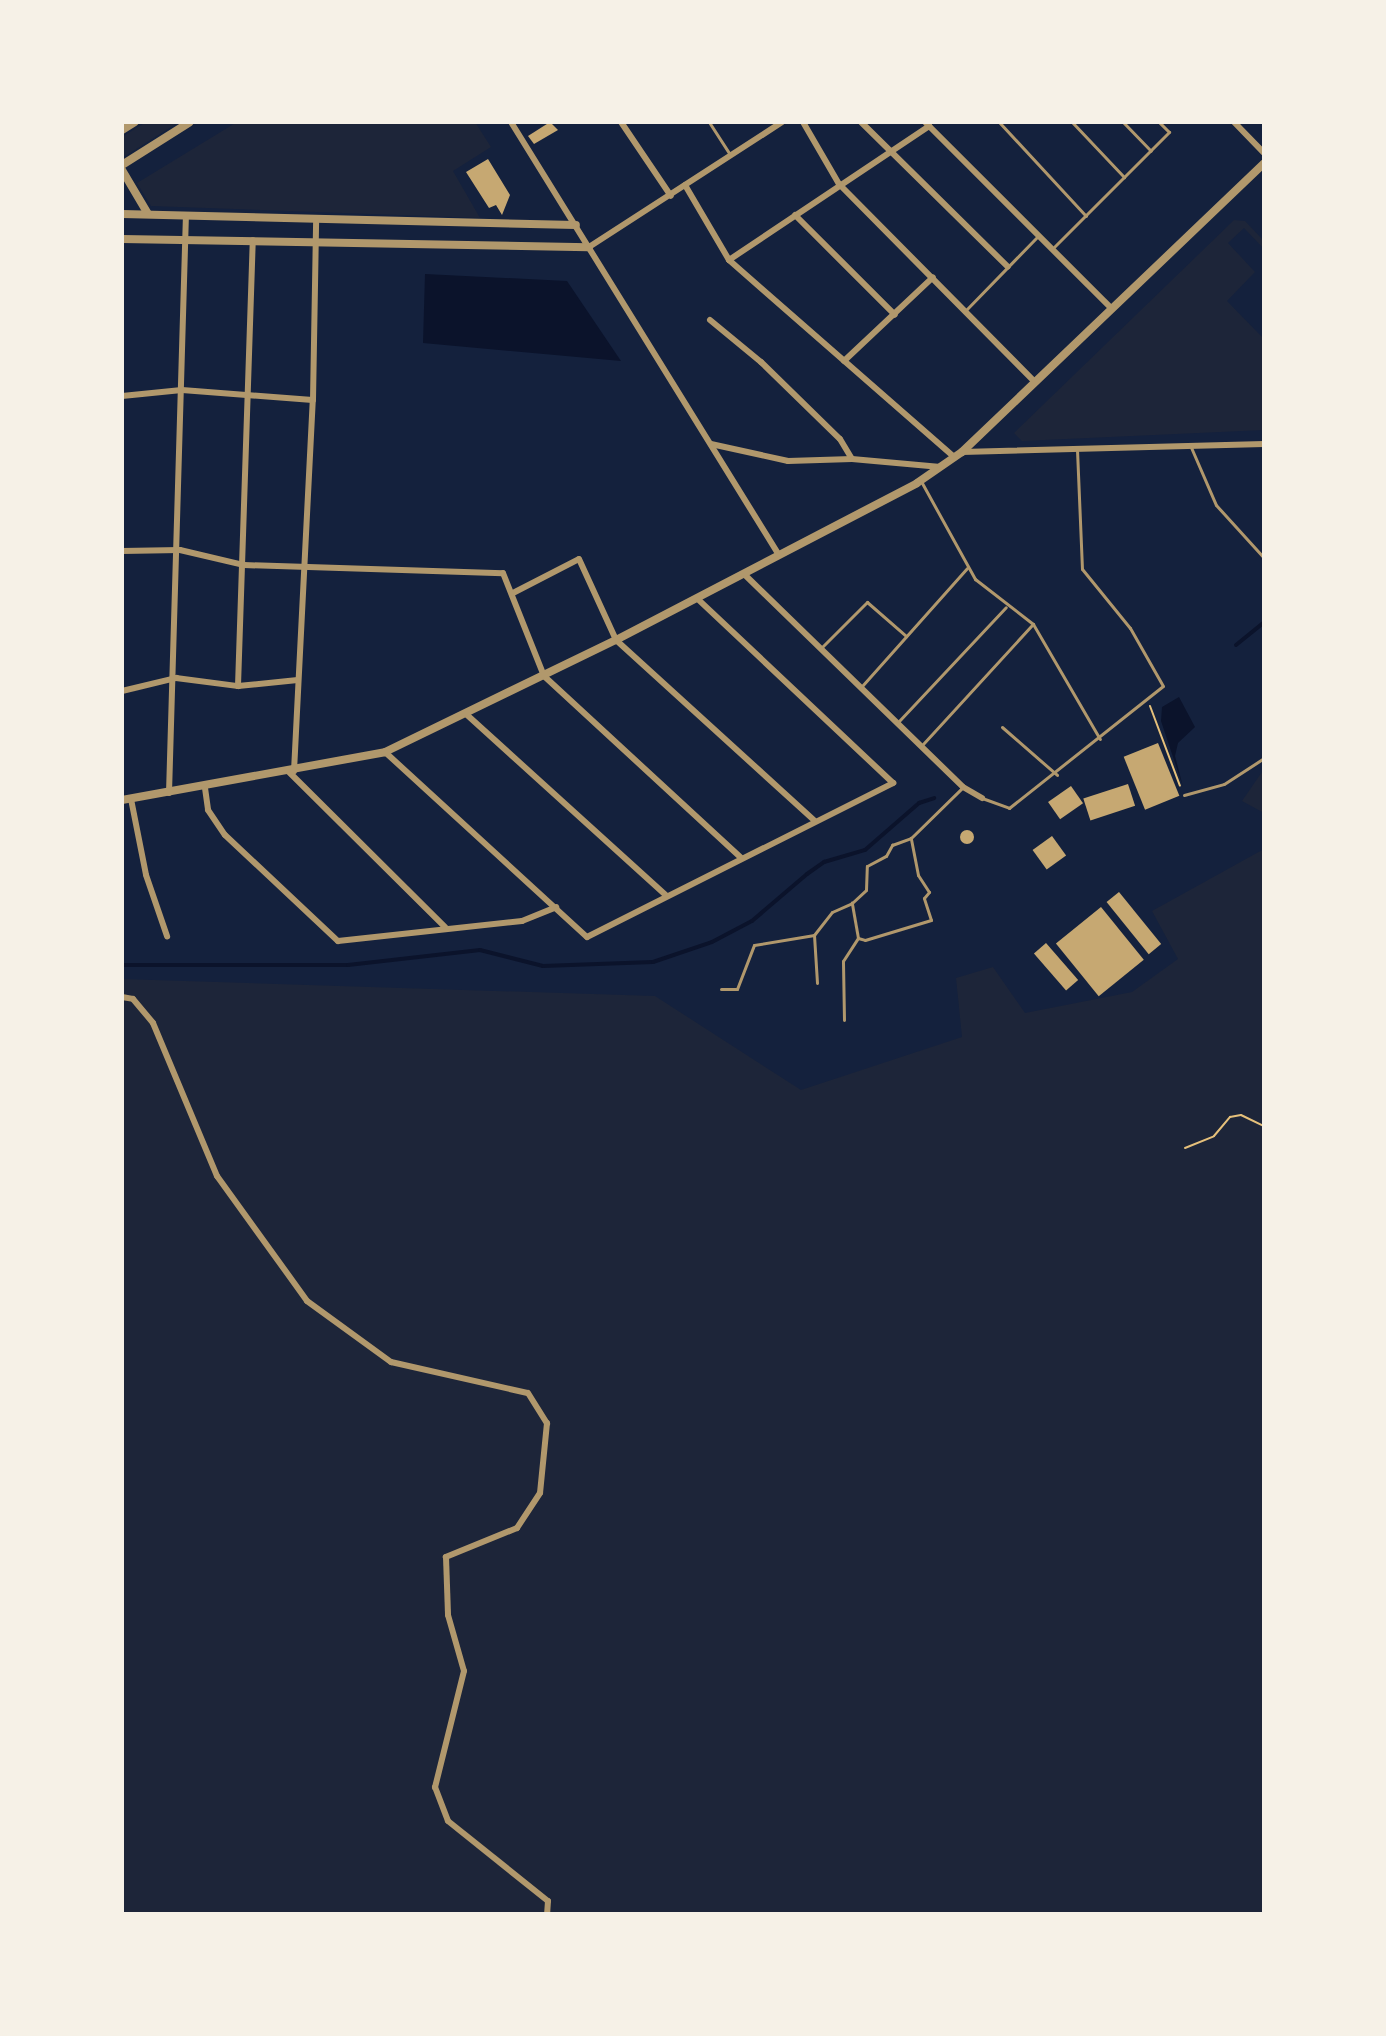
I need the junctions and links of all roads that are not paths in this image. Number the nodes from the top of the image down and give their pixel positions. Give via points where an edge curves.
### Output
1 (135, 122) edge
2 (190, 122) edge
3 (511, 122) edge
4 (621, 122) edge
5 (709, 122) edge
6 (782, 122) edge
7 (803, 122) edge
8 (861, 122) edge
9 (999, 122) edge
10 (1072, 122) edge
11 (1123, 122) edge
12 (1159, 122) edge
13 (1234, 122) edge
14 (930, 123) edge
15 (122, 130) edge
16 (1151, 151) junction
17 (891, 152) junction
18 (1264, 153) edge
19 (731, 156) junction
20 (1264, 163) edge
21 (122, 168) edge
22 (1124, 177) junction
23 (839, 184) junction
24 (685, 185) junction
25 (671, 196) junction
26 (122, 214) edge
27 (148, 214) junction
28 (186, 215) junction
29 (795, 215) junction
30 (1086, 216) junction
31 (316, 220) junction
32 (576, 225) junction
33 (1038, 236) junction
34 (122, 239) edge
35 (185, 240) junction
36 (253, 240) junction
37 (315, 244) junction
38 (589, 247) junction
39 (1051, 250) junction
40 (729, 260) junction
41 (1008, 267) junction
42 (933, 277) junction
43 (1112, 310) junction
44 (965, 311) junction
45 (895, 315) junction
46 (710, 320) dead end
47 (844, 361) junction
48 (1035, 382) junction
49 (182, 390) junction
50 (250, 392) junction
51 (122, 396) edge
52 (313, 400) junction
53 (711, 444) junction
54 (1264, 444) edge
55 (1190, 445) junction
56 (1077, 451) junction
57 (958, 455) junction
58 (852, 459) junction
59 (944, 467) junction
60 (921, 481) junction
61 (180, 550) junction
62 (122, 551) edge
63 (779, 555) junction
64 (1264, 558) edge
65 (244, 565) junction
66 (305, 566) junction
67 (967, 568) junction
68 (744, 574) junction
69 (513, 593) junction
70 (697, 598) junction
71 (1007, 606) junction
72 (1033, 624) junction
73 (906, 636) junction
74 (616, 640) junction
75 (819, 649) junction
76 (544, 676) junction
77 (176, 678) junction
78 (298, 680) junction
79 (238, 686) junction
80 (859, 689) junction
81 (122, 691) edge
82 (466, 714) junction
83 (897, 724) junction
84 (1002, 727) dead end
85 (1100, 739) junction
86 (920, 747) junction
87 (385, 752) junction
88 (1264, 758) edge
89 (291, 771) junction
90 (1057, 775) junction
91 (963, 787) junction
92 (205, 788) junction
93 (169, 793) junction
94 (1184, 795) road end
95 (982, 798) joint
96 (127, 800) edge
97 (814, 820) junction
98 (911, 838) junction
99 (740, 857) junction
100 (667, 896) junction
101 (852, 903) junction
102 (556, 907) junction
103 (445, 927) junction
104 (814, 935) junction
105 (167, 936) dead end
106 (858, 938) junction
107 (817, 983) dead end
108 (721, 989) dead end
109 (122, 997) edge
110 (844, 1020) dead end
111 (547, 1914) edge

1 - 15 street
2 - 21 street
3 - 32 street
4 - 25 street
5 - 19 lane
6 - 19 street
7 - 23 street
8 - 17 street
9 - 30 lane
10 - 22 lane
11 - 16 lane
12 - 16 lane via 1169,132
13 - 18 street
14 - 17 street
14 - 33 street
16 - 22 lane
17 - 23 street
17 - 41 street
19 - 24 street
20 - 43 street
21 - 27 street
22 - 30 lane
23 - 29 street
23 - 42 street
24 - 25 street
24 - 40 street
25 - 38 street
26 - 27 street
27 - 28 street
28 - 31 street
28 - 35 street
29 - 40 street
29 - 45 street
30 - 39 lane
31 - 32 street
31 - 37 street
32 - 38 street
33 - 39 street
33 - 41 lane
34 - 35 street
35 - 36 street
35 - 49 street
36 - 37 street
36 - 50 street
37 - 38 street
37 - 52 street
38 - 53 street
39 - 43 street
40 - 47 street
41 - 44 lane
42 - 44 street
42 - 45 street
43 - 48 street
44 - 48 street
45 - 47 street
46 - 58 street via 840,439
47 - 57 street
48 - 57 street
49 - 50 street
49 - 51 street
49 - 61 street
50 - 52 street
50 - 65 street
52 - 66 street
53 - 58 street via 788,461
53 - 63 street
54 - 55 street
55 - 56 street
55 - 64 lane via 1216,505
56 - 57 street
56 - 85 lane via 1082,569 1130,628 1163,686
57 - 59 street
58 - 59 street
59 - 60 street
60 - 63 street
60 - 67 lane
61 - 62 street
61 - 65 street
61 - 77 street
63 - 68 street
65 - 66 street
65 - 79 street
66 - 69 street via 503,573
66 - 78 street
67 - 71 lane
67 - 73 lane
68 - 70 street
68 - 75 street
69 - 74 street via 579,559
69 - 76 street
70 - 74 street
70 - 97 street via 893,783
71 - 72 lane
71 - 83 lane
72 - 85 lane
72 - 86 lane
73 - 75 lane via 867,602
73 - 80 lane
74 - 76 street
74 - 97 street
75 - 80 street
76 - 82 street
76 - 99 street
77 - 79 street
77 - 81 street
77 - 93 street
78 - 79 street
78 - 89 street
80 - 83 street
82 - 87 street
82 - 100 street
83 - 86 street
84 - 90 lane
85 - 90 lane
86 - 91 street
87 - 89 street
87 - 102 street
88 - 94 lane via 1224,784
89 - 92 street
89 - 103 street
90 - 95 lane via 1009,808
91 - 95 street
91 - 98 lane
92 - 93 street
92 - 103 street via 208,810 225,835 286,887 330,937 350,941
93 - 96 street
96 - 105 street
97 - 99 street
98 - 101 lane via 892,845 886,856 867,866 866,890
98 - 106 lane via 918,875 929,892 924,898 931,920
99 - 100 street
100 - 102 street via 587,937
101 - 104 lane via 832,912
101 - 106 lane
102 - 103 street via 522,921
104 - 107 lane
104 - 108 lane via 754,945 737,989
106 - 110 lane via 844,954
109 - 111 street via 133,999 153,1023 217,1176 307,1301 391,1362 528,1393 547,1423 540,1493 517,1528 446,1557 448,1615 464,1671 435,1787 448,1821 548,1901

